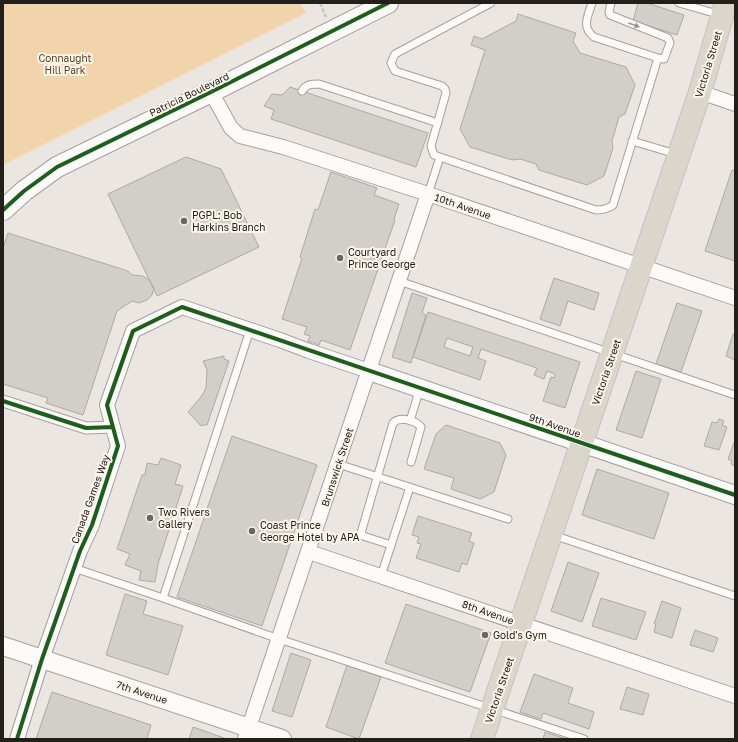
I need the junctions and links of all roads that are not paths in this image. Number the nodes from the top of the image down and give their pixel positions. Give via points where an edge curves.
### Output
1 (388, 3) edge
2 (491, 3) edge
3 (592, 3) edge
4 (611, 3) edge
5 (679, 3) edge
6 (724, 9) edge
7 (658, 58) junction
8 (302, 91) dead end
9 (212, 92) junction
10 (700, 92) junction
11 (735, 104) edge
12 (438, 123) junction
13 (632, 141) junction
14 (679, 155) junction
15 (440, 157) junction
16 (428, 194) junction
17 (3, 210) edge
18 (641, 266) junction
19 (399, 281) junction
20 (735, 298) edge
21 (250, 330) junction
22 (612, 353) junction
23 (369, 371) junction
24 (420, 388) junction
25 (735, 395) edge
26 (3, 401) edge
27 (410, 421) junction
28 (113, 427) junction
29 (582, 442) junction
30 (411, 462) dead end
31 (338, 464) junction
32 (378, 476) junction
33 (410, 487) junction
34 (735, 495) edge
35 (508, 519) dead end
36 (551, 535) junction
37 (392, 545) junction
38 (309, 552) junction
39 (74, 568) junction
40 (382, 576) junction
41 (735, 596) edge
42 (163, 598) junction
43 (521, 624) junction
44 (279, 639) junction
45 (3, 646) edge
46 (42, 659) junction
47 (735, 696) edge
48 (492, 708) junction
49 (247, 733) edge
50 (17, 739) edge
51 (282, 739) edge
52 (482, 739) edge
53 (584, 739) edge

1 - 9 main road, Patricia Boulevard
2 - 12 lane via 395,54 393,58 391,63 395,71 445,88
3 - 7 lane via 586,21 587,28 594,37
4 -> 7 lane via 610,15 668,38 670,43 665,57
5 - 6 lane
6 - 10 highway, Victoria Street
7 - 13 lane
8 - 12 lane via 308,85 319,84
9 - 16 street, 10th Avenue via 231,128 240,136 283,147
9 - 17 main road, Patricia Boulevard via 57,167
10 - 11 street
10 - 14 highway, Victoria Street
12 - 15 lane via 431,146 434,155
13 - 14 lane
13 - 15 lane via 613,205 603,210 596,210
14 - 18 highway, Victoria Street
15 - 16 lane
16 - 18 street, 10th Avenue
16 - 19 street, Brunswick Street
18 - 20 street, 10th Avenue
18 - 22 highway, Victoria Street
19 - 22 lane
19 - 23 street, Brunswick Street
21 - 23 street, Canada Games Way
21 - 28 street, Canada Games Way via 182,307 133,331 107,405
21 - 42 lane
22 - 25 lane
22 - 29 highway, Victoria Street
23 - 24 street, 9th Avenue
23 - 31 street, Brunswick Street
24 - 27 lane
24 - 29 street, 9th Avenue
26 - 28 street via 86,428
27 - 30 lane via 421,427
27 - 32 lane via 402,418 393,423
28 - 39 street, Canada Games Way via 118,446 92,525
29 - 34 street, 9th Avenue
29 - 36 highway, Victoria Street
31 - 32 lane
31 - 38 street, Brunswick Street
32 - 33 lane
32 - 37 lane via 361,533 363,536
33 - 35 lane
33 - 37 lane
36 - 41 lane
36 - 43 highway, Victoria Street
37 - 40 lane
38 - 40 street, 8th Avenue
38 - 44 street, Brunswick Street
39 - 42 lane
39 - 46 street, Canada Games Way
40 - 43 street, 8th Avenue
42 - 44 lane
43 - 47 street, 8th Avenue
43 - 48 highway, Victoria Street
44 - 48 lane
44 - 49 street, Brunswick Street
45 - 46 street, 7th Avenue
46 - 49 street, 7th Avenue
46 - 50 street, Canada Games Way
48 - 52 highway, Victoria Street
48 - 53 lane
49 - 51 street, 7th Avenue

